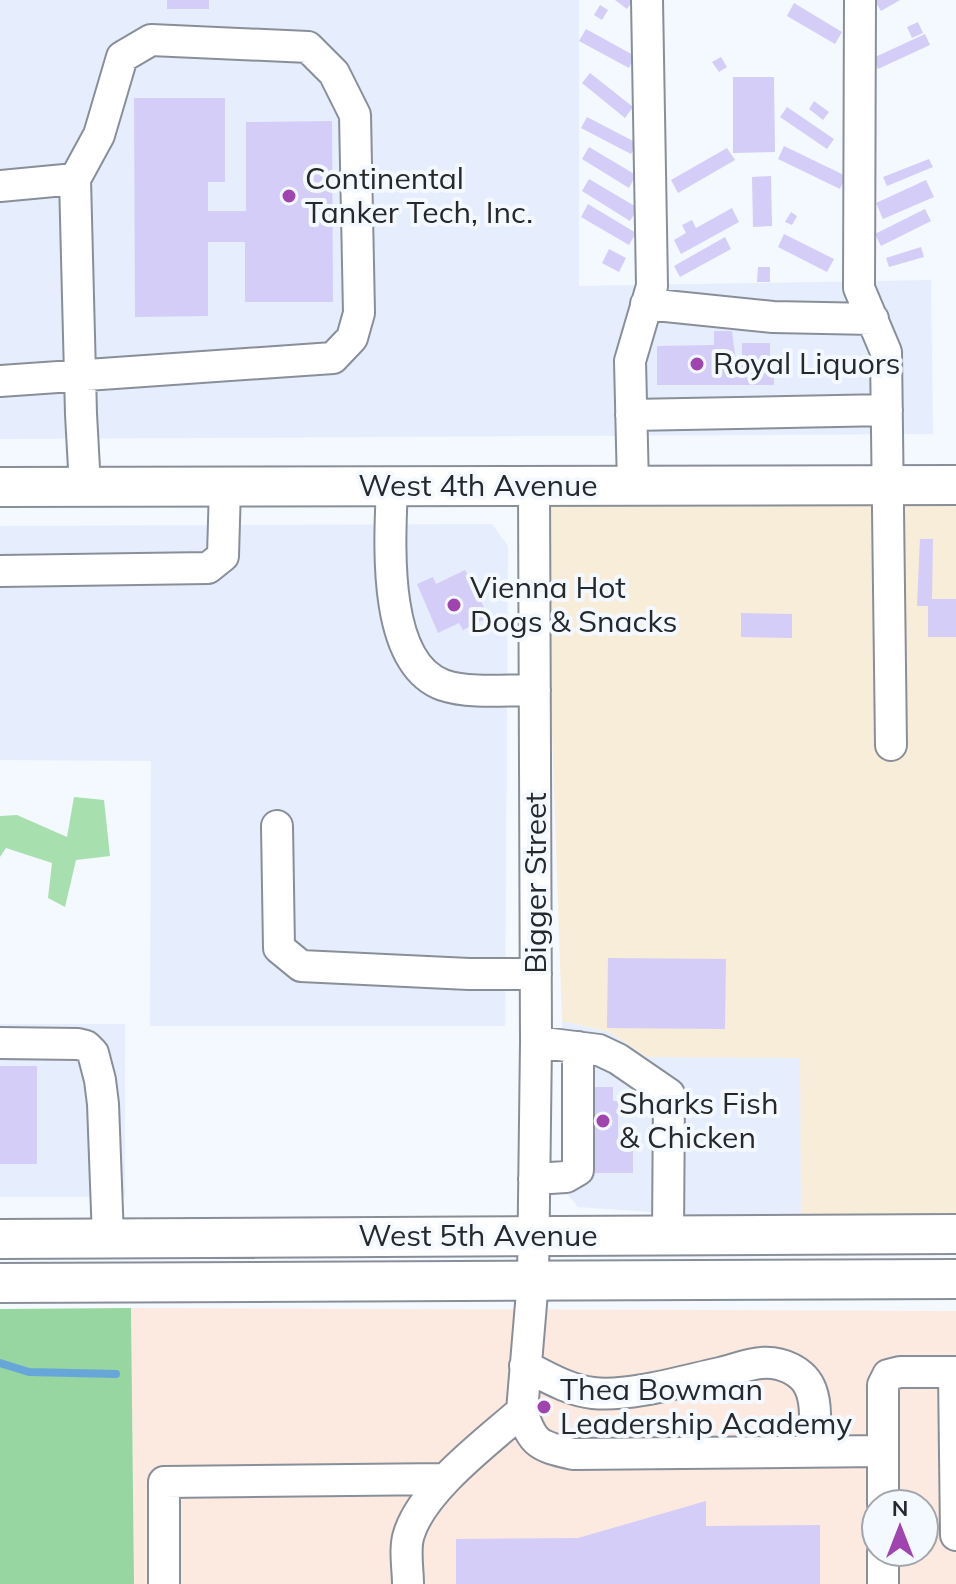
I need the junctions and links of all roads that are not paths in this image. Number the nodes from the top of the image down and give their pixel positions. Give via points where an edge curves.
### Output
1 (647, 0) edge
2 (860, 0) edge
3 (75, 179) junction
4 (0, 186) edge
5 (646, 304) junction
6 (873, 319) junction
7 (80, 376) junction
8 (0, 381) edge
9 (887, 410) junction
10 (631, 415) junction
11 (956, 485) edge
12 (392, 486) junction
13 (534, 486) junction
14 (633, 486) junction
15 (888, 486) junction
16 (0, 487) edge
17 (85, 487) junction
18 (225, 487) junction
19 (0, 571) edge
20 (535, 690) junction
21 (891, 745) dead end
22 (277, 826) dead end
23 (536, 974) junction
24 (536, 1042) junction
25 (0, 1043) edge
26 (578, 1047) junction
27 (534, 1179) junction
28 (956, 1234) edge
29 (668, 1235) junction
30 (533, 1237) junction
31 (108, 1238) junction
32 (0, 1239) edge
33 (956, 1279) edge
34 (533, 1280) junction
35 (0, 1283) edge
36 (525, 1366) junction
37 (955, 1370) edge
38 (522, 1411) junction
39 (813, 1451) junction
40 (883, 1451) junction
41 (445, 1479) junction
42 (883, 1488) edge
43 (956, 1535) edge
44 (164, 1584) edge
45 (408, 1584) edge

1 - 5 street via 652,286
2 - 6 street via 859,288
3 - 4 street
3 - 7 street
3 - 7 street via 99,135 122,57 151,40 308,47 334,73 355,115 359,313 352,338 333,358
5 - 6 street via 773,317
5 - 10 street via 630,361
6 - 9 street via 886,352
7 - 8 street
7 - 17 street
9 - 10 street
9 - 15 street
10 - 14 street
11 - 15 main road, West 4th Avenue
12 - 13 main road, West 4th Avenue
12 - 18 main road, West 4th Avenue
12 - 20 street via 391,581 407,647 422,672 443,685
13 - 14 main road, West 4th Avenue
13 - 20 street, Bigger Street
14 - 15 main road, West 4th Avenue
15 - 21 street
16 - 17 main road, West 4th Avenue
17 - 18 main road, West 4th Avenue
18 - 19 street via 223,556 208,568
20 - 23 street, Bigger Street
22 - 23 street via 279,948 301,966
23 - 24 street, Bigger Street
24 - 26 street
24 - 27 street, Bigger Street
25 - 31 street via 78,1044 93,1053 103,1104
26 - 27 street via 578,1170 566,1177
26 - 29 street via 618,1059 669,1094
27 - 30 street, Bigger Street
28 - 29 main road, West 5th Avenue
29 - 30 main road, West 5th Avenue
30 - 31 main road, West 5th Avenue
30 - 34 street, Bigger Street
31 - 32 main road, West 5th Avenue
33 - 34 main road, West 5th Avenue
34 - 35 main road, West 5th Avenue
34 - 36 street, Bigger Street
36 - 38 street, Bigger Street
36 - 39 street via 565,1386 594,1393 639,1389 761,1363 790,1367 811,1389
37 - 40 street via 888,1375 883,1385
37 - 43 street
38 - 39 street via 535,1441 573,1454
38 - 41 street
39 - 40 street
40 - 42 street
41 - 44 street via 164,1482
41 - 45 street via 408,1535

